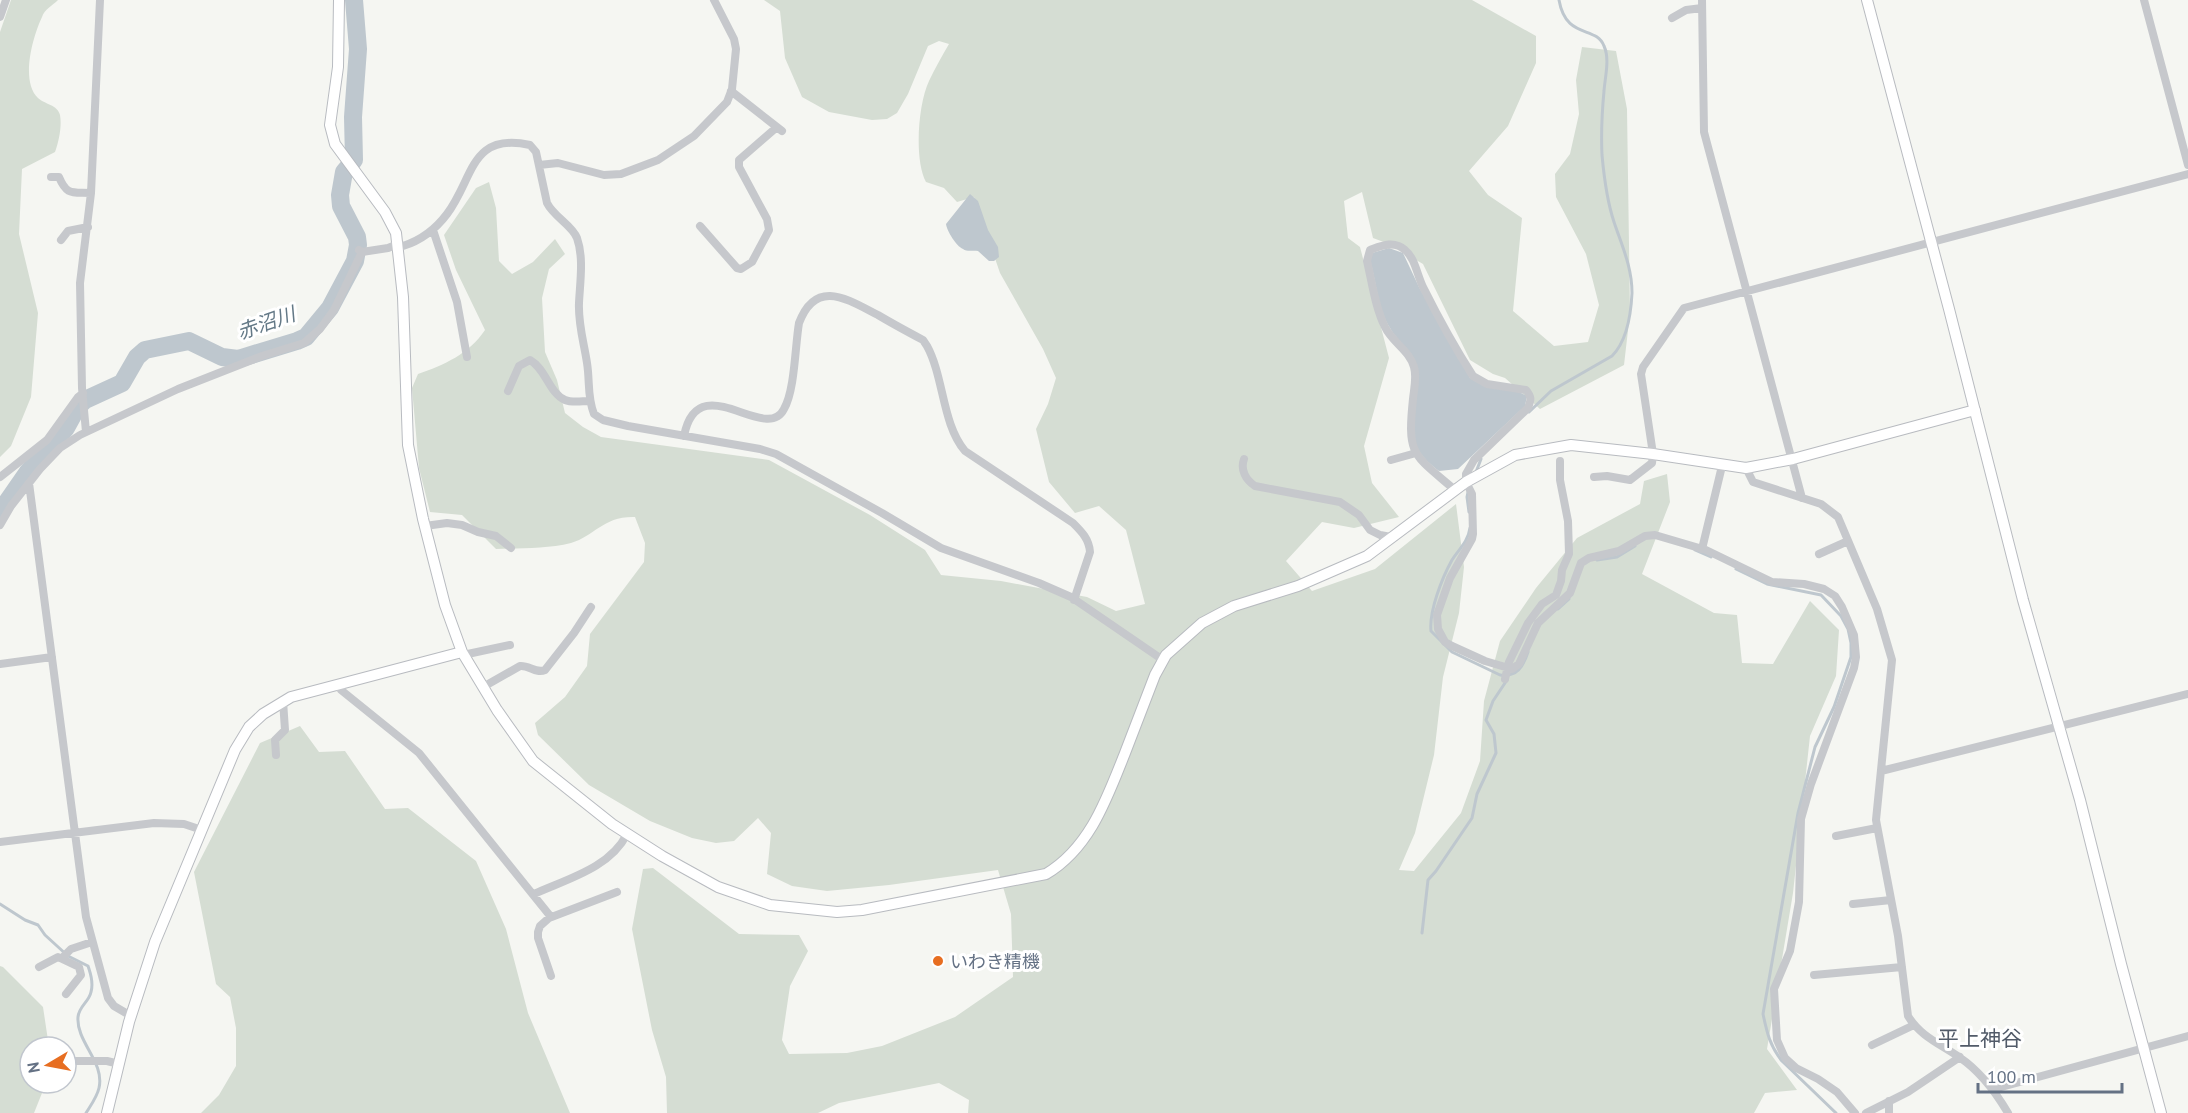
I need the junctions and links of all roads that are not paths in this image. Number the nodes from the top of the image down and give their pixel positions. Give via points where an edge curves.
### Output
1 (6, 0) edge
2 (100, 0) edge
3 (339, 0) edge
4 (714, 0) edge
5 (1867, 0) edge
6 (2144, 0) edge
7 (1702, 4) edge
8 (0, 17) edge
9 (1672, 18) dead end
10 (731, 91) junction
11 (538, 165) junction
12 (2188, 165) edge
13 (2188, 174) edge
14 (51, 177) dead end
15 (91, 193) junction
16 (88, 226) junction
17 (700, 226) dead end
18 (433, 230) junction
19 (61, 240) dead end
20 (1931, 243) junction
21 (398, 244) junction
22 (1748, 291) junction
23 (467, 357) dead end
24 (508, 391) dead end
25 (83, 397) junction
26 (590, 401) junction
27 (1976, 410) junction
28 (86, 432) junction
29 (684, 436) junction
30 (47, 440) junction
31 (56, 452) junction
32 (1416, 453) junction
33 (1653, 454) junction
34 (1244, 459) dead end
35 (1792, 459) junction
36 (1391, 460) dead end
37 (1560, 460) dead end
38 (1722, 466) junction
39 (1746, 468) junction
40 (0, 477) edge
41 (1594, 477) dead end
42 (1466, 482) junction
43 (29, 483) junction
44 (1455, 490) junction
45 (1802, 498) junction
46 (0, 525) edge
47 (425, 526) junction
48 (1392, 537) junction
49 (1848, 541) junction
50 (511, 548) dead end
51 (1702, 549) junction
52 (1819, 554) dead end
53 (1074, 600) junction
54 (591, 607) dead end
55 (510, 645) dead end
56 (462, 653) junction
57 (52, 657) junction
58 (1162, 660) junction
59 (0, 664) edge
60 (1508, 669) junction
61 (1505, 679) dead end
62 (338, 684) junction
63 (483, 687) junction
64 (2188, 694) edge
65 (283, 701) junction
66 (2060, 727) junction
67 (276, 755) dead end
68 (1881, 771) junction
69 (1877, 828) junction
70 (202, 830) junction
71 (74, 833) junction
72 (627, 834) junction
73 (1836, 836) dead end
74 (0, 842) edge
75 (617, 892) dead end
76 (534, 894) junction
77 (1891, 900) junction
78 (1852, 904) dead end
79 (551, 917) junction
80 (92, 942) junction
81 (62, 958) junction
82 (39, 966) dead end
83 (1902, 967) junction
84 (1814, 975) dead end
85 (551, 976) dead end
86 (66, 994) dead end
87 (131, 1016) junction
88 (1914, 1025) junction
89 (2188, 1036) edge
90 (1872, 1045) dead end
91 (2144, 1048) junction
92 (1960, 1057) junction
93 (78, 1061) edge
94 (119, 1064) junction
95 (1994, 1089) junction
96 (1889, 1101) junction
97 (107, 1113) edge
98 (1855, 1113) edge
99 (1866, 1113) edge
100 (1889, 1113) edge
101 (2008, 1113) edge
102 (2162, 1113) edge

1 - 8 street
2 - 15 street
3 - 21 street via 338,67 330,125 335,144 391,222
4 - 10 street via 734,39
5 - 20 street
6 - 12 street
7 - 9 street
7 - 22 street via 1704,132
10 - 11 street via 727,102 694,136 639,168 604,175 558,163
10 - 17 street via 779,129 739,160 764,213 768,235 752,262 741,269
11 - 18 street via 530,145 500,142 491,146 474,162 448,213
11 - 26 street via 547,203 577,238 580,328
13 - 20 street
14 - 15 street via 59,177 68,192
15 - 16 street
16 - 19 street via 68,231
16 - 25 street via 80,283
18 - 21 street via 417,241
18 - 23 street via 457,302
20 - 22 street
20 - 27 street
21 - 28 street via 361,251 334,310 304,344 178,389
21 - 47 street via 408,446
22 - 33 street via 1682,309 1643,367 1641,380
22 - 35 street
24 - 26 street via 519,366 530,360 558,395 571,401
25 - 28 street
25 - 30 street via 78,397
26 - 29 street via 594,414 603,420
27 - 35 street
27 - 66 street via 2023,600
28 - 31 street
29 - 53 street via 776,454 941,548 1039,583
29 - 53 street via 692,413 700,406 765,418 781,414 790,393 802,314 822,297 849,299 923,340 965,451 1083,533 1090,552
30 - 31 street
30 - 40 street
31 - 43 street
32 - 36 street
32 - 42 street via 1409,432 1414,366 1385,328 1366,256 1370,250 1389,244 1406,250 1473,376 1487,384 1526,390 1530,395 1528,408 1474,460
32 - 44 street
33 - 38 street
33 - 41 street via 1652,463 1630,480
33 - 42 street via 1570,445 1515,455
34 - 48 street via 1245,475 1255,486 1340,502 1359,515 1370,530
35 - 39 street
35 - 45 street
37 - 60 street via 1569,521 1569,554 1556,595 1542,604 1528,623
38 - 39 street
38 - 51 street
39 - 45 street via 1753,482
42 - 44 street
42 - 60 street via 1472,494 1473,539 1450,578 1437,615 1438,629 1444,642
43 - 46 street
43 - 57 street
44 - 48 street
45 - 49 street via 1829,508 1838,517
47 - 50 street via 462,525 496,536
47 - 56 street
48 - 58 street via 1341,569 1216,615 1192,631
49 - 52 street
49 - 68 street via 1877,609 1892,660
51 - 60 street via 1665,537 1645,536 1619,551 1589,558 1581,563 1570,593 1538,623 1519,664
51 - 98 street via 1772,582 1824,589 1835,596 1854,635 1854,668 1810,784 1801,819 1799,902 1790,951 1774,989 1777,1040 1785,1058 1837,1092
53 - 58 street
54 - 63 street via 545,670 520,666
55 - 56 street
56 - 62 street
56 - 63 street
57 - 59 street
57 - 71 street
58 - 72 street via 1104,804 1072,855 1046,874 862,910 794,909 770,905 718,886
60 - 61 street
62 - 65 street
62 - 76 street via 419,753
63 - 72 street via 533,761
64 - 66 street
65 - 67 street via 285,730 275,740
65 - 70 street via 262,714 241,739
66 - 68 street
66 - 91 street
68 - 69 street
69 - 73 street
69 - 77 street
70 - 71 street via 184,824 154,823
70 - 87 street via 155,942
71 - 74 street
71 - 80 street
72 - 76 street via 619,848 597,865
75 - 79 street
76 - 79 street
77 - 78 street
77 - 83 street
79 - 85 street via 538,932
80 - 81 street via 70,949
80 - 87 street via 108,998
81 - 82 street
81 - 86 street via 81,972
83 - 84 street
83 - 88 street via 1908,1016
87 - 94 street
88 - 90 street
88 - 92 street
89 - 91 street
91 - 95 street
91 - 102 street
92 - 95 street
92 - 96 street
93 - 94 street
94 - 97 street
95 - 101 street
96 - 99 street
96 - 100 street

